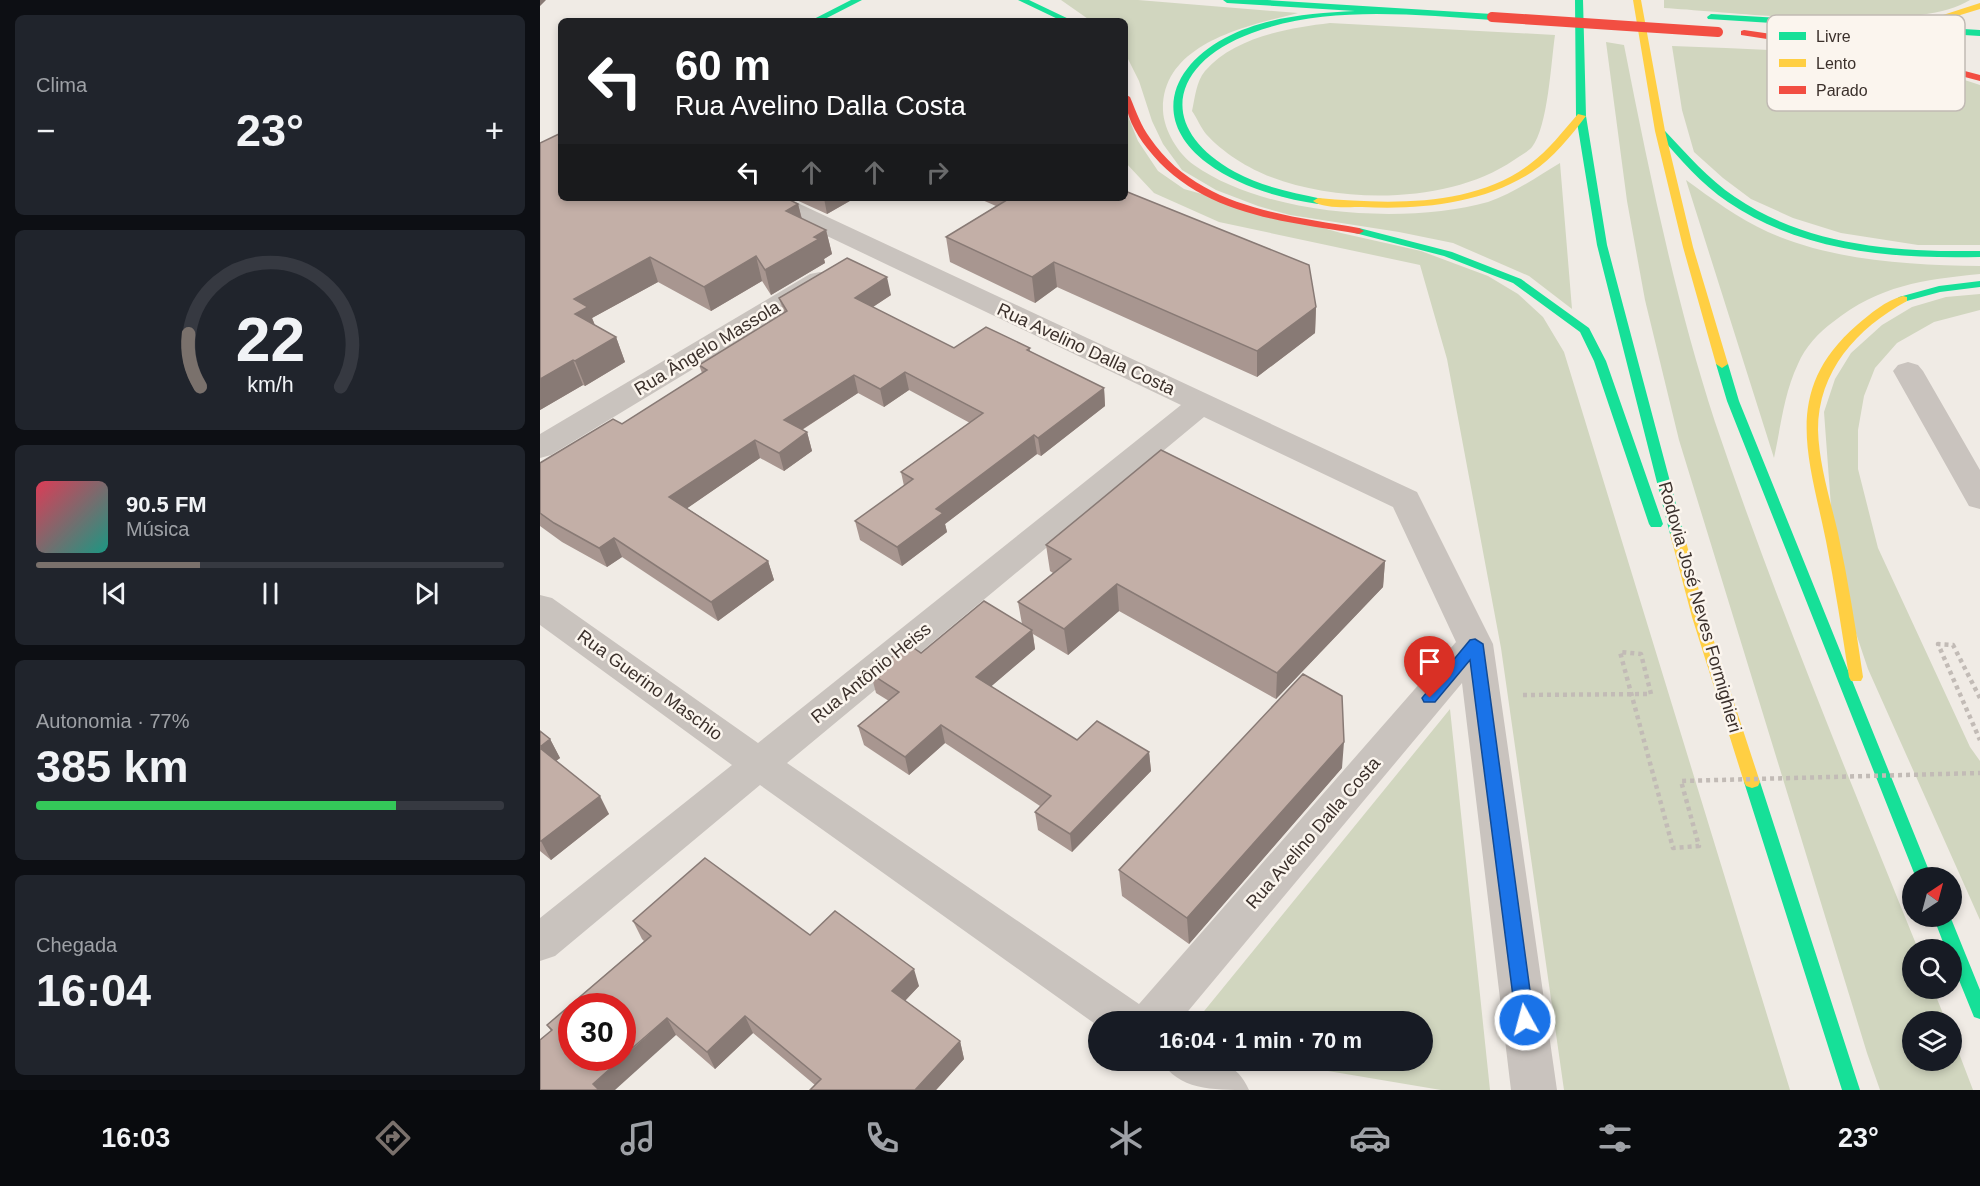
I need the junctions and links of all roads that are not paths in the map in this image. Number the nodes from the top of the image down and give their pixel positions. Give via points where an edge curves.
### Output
1 (858, 0) edge
2 (1022, 0) edge
3 (1227, 0) edge
4 (1637, 0) edge
5 (1574, 4) edge
6 (1980, 6) edge
7 (1593, 9) dead end
8 (1628, 11) dead end
9 (1388, 12) junction
10 (1652, 13) dead end
11 (1951, 15) edge
12 (1706, 17) dead end
13 (820, 18) edge
14 (1063, 18) edge
15 (1767, 20) edge
16 (1965, 32) edge
17 (1744, 33) junction
18 (1980, 33) edge
19 (1767, 35) edge
20 (1767, 36) edge
21 (1965, 73) edge
22 (1980, 78) edge
23 (1128, 103) edge
24 (1581, 116) junction
25 (1660, 130) junction
26 (773, 201) edge
27 (873, 248) junction
28 (1980, 254) edge
29 (1980, 284) edge
30 (1908, 371) dead end
31 (1202, 404) junction
32 (540, 448) edge
33 (1980, 498) edge
34 (540, 607) edge
35 (1699, 617) junction
36 (1475, 644) junction
37 (1863, 730) junction
38 (759, 764) junction
39 (1919, 867) edge
40 (1946, 927) edge
41 (540, 943) edge
42 (1112, 1011) edge
43 (1160, 1011) edge
44 (1980, 1011) edge
45 (1199, 1071) edge
46 (1226, 1090) edge
47 (1534, 1090) edge
48 (1851, 1090) edge

1 - 13 main road
2 - 14 main road
3 - 9 main road
4 - 25 main road
5 - 7 main road
5 - 24 main road, Rodovia José Neves Formighieri
6 - 11 main road
8 - 10 main road
9 - 17 main road, bridge
9 - 24 main road via 1286,20 1234,37 1201,57 1179,87 1179,123 1195,146 1215,164 1256,185 1309,200 1420,205 1474,194 1536,166
12 - 15 main road
16 - 18 main road
17 - 19 main road
17 - 20 main road
21 - 22 main road
23 - 35 main road via 1146,140 1194,189 1262,213 1386,236 1485,267 1517,281 1585,330 1650,513
24 - 35 main road, Rodovia José Neves Formighieri via 1602,245
25 - 28 main road via 1727,196 1774,224 1810,237 1883,251
25 - 37 main road via 1688,247 1733,401
26 - 27 street, Rua Avelino Dalla Costa
27 - 31 street, Rua Avelino Dalla Costa
27 - 32 street, Rua Ângelo Massola
29 - 37 main road via 1930,290 1896,301 1866,321 1835,354 1816,389 1812,417 1816,464 1848,621
30 - 33 street
31 - 36 street, Rua Avelino Dalla Costa via 1406,500
31 - 38 street, Rua Antônio Heiss
34 - 38 street, Rua Guerino Maschio
35 - 48 main road, Rodovia José Neves Formighieri
36 - 43 street, Rua Avelino Dalla Costa
36 - 47 street
37 - 39 main road
38 - 41 street, Rua Antônio Heiss
38 - 42 street, Rua Guerino Maschio
40 - 44 main road
45 - 46 street

